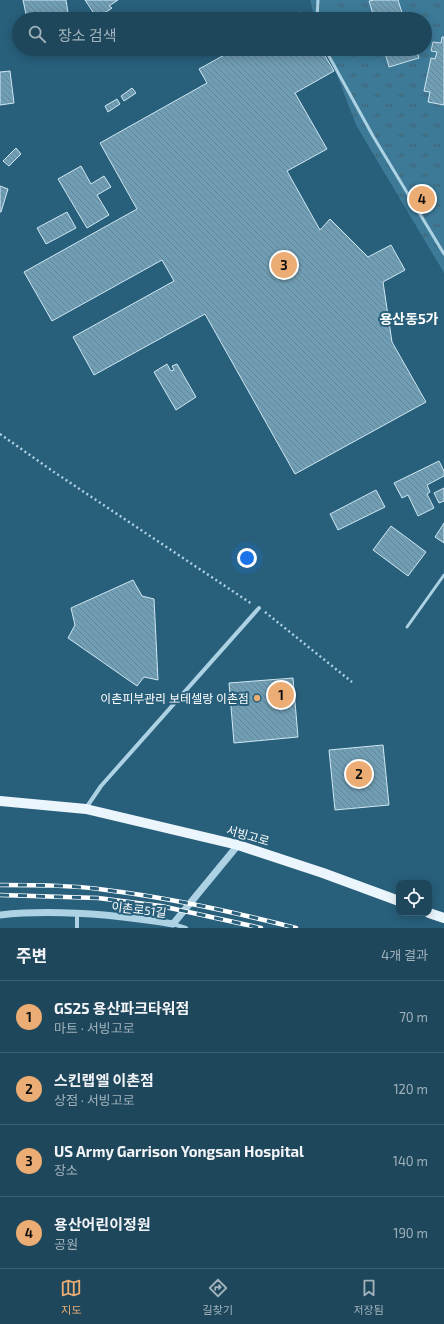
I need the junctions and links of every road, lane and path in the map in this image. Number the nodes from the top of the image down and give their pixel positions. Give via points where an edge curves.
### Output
1 (318, 0) edge
2 (317, 12) edge
3 (329, 56) edge
4 (444, 254) edge
5 (0, 434) edge
6 (444, 575) edge
7 (259, 608) junction
8 (407, 627) dead end
9 (352, 682) dead end
10 (0, 801) edge
11 (86, 808) junction
12 (238, 845) junction
13 (396, 900) edge
14 (432, 914) edge
15 (0, 915) edge
16 (77, 915) junction
17 (444, 918) edge
18 (173, 924) junction
19 (77, 928) edge
20 (186, 928) edge

1 - 2 lane
3 - 4 lane via 373,136
5 - 7 path
6 - 8 lane
7 - 9 path
7 - 11 street via 101,786
10 - 11 main road, 서빙고로
11 - 12 main road, 서빙고로
12 - 13 main road, 서빙고로
12 - 18 street, 이촌로51길
14 - 17 main road
15 - 16 street, 이촌로51길 via 25,912
16 - 18 street, 이촌로51길 via 130,917
16 - 19 street
18 - 20 street

